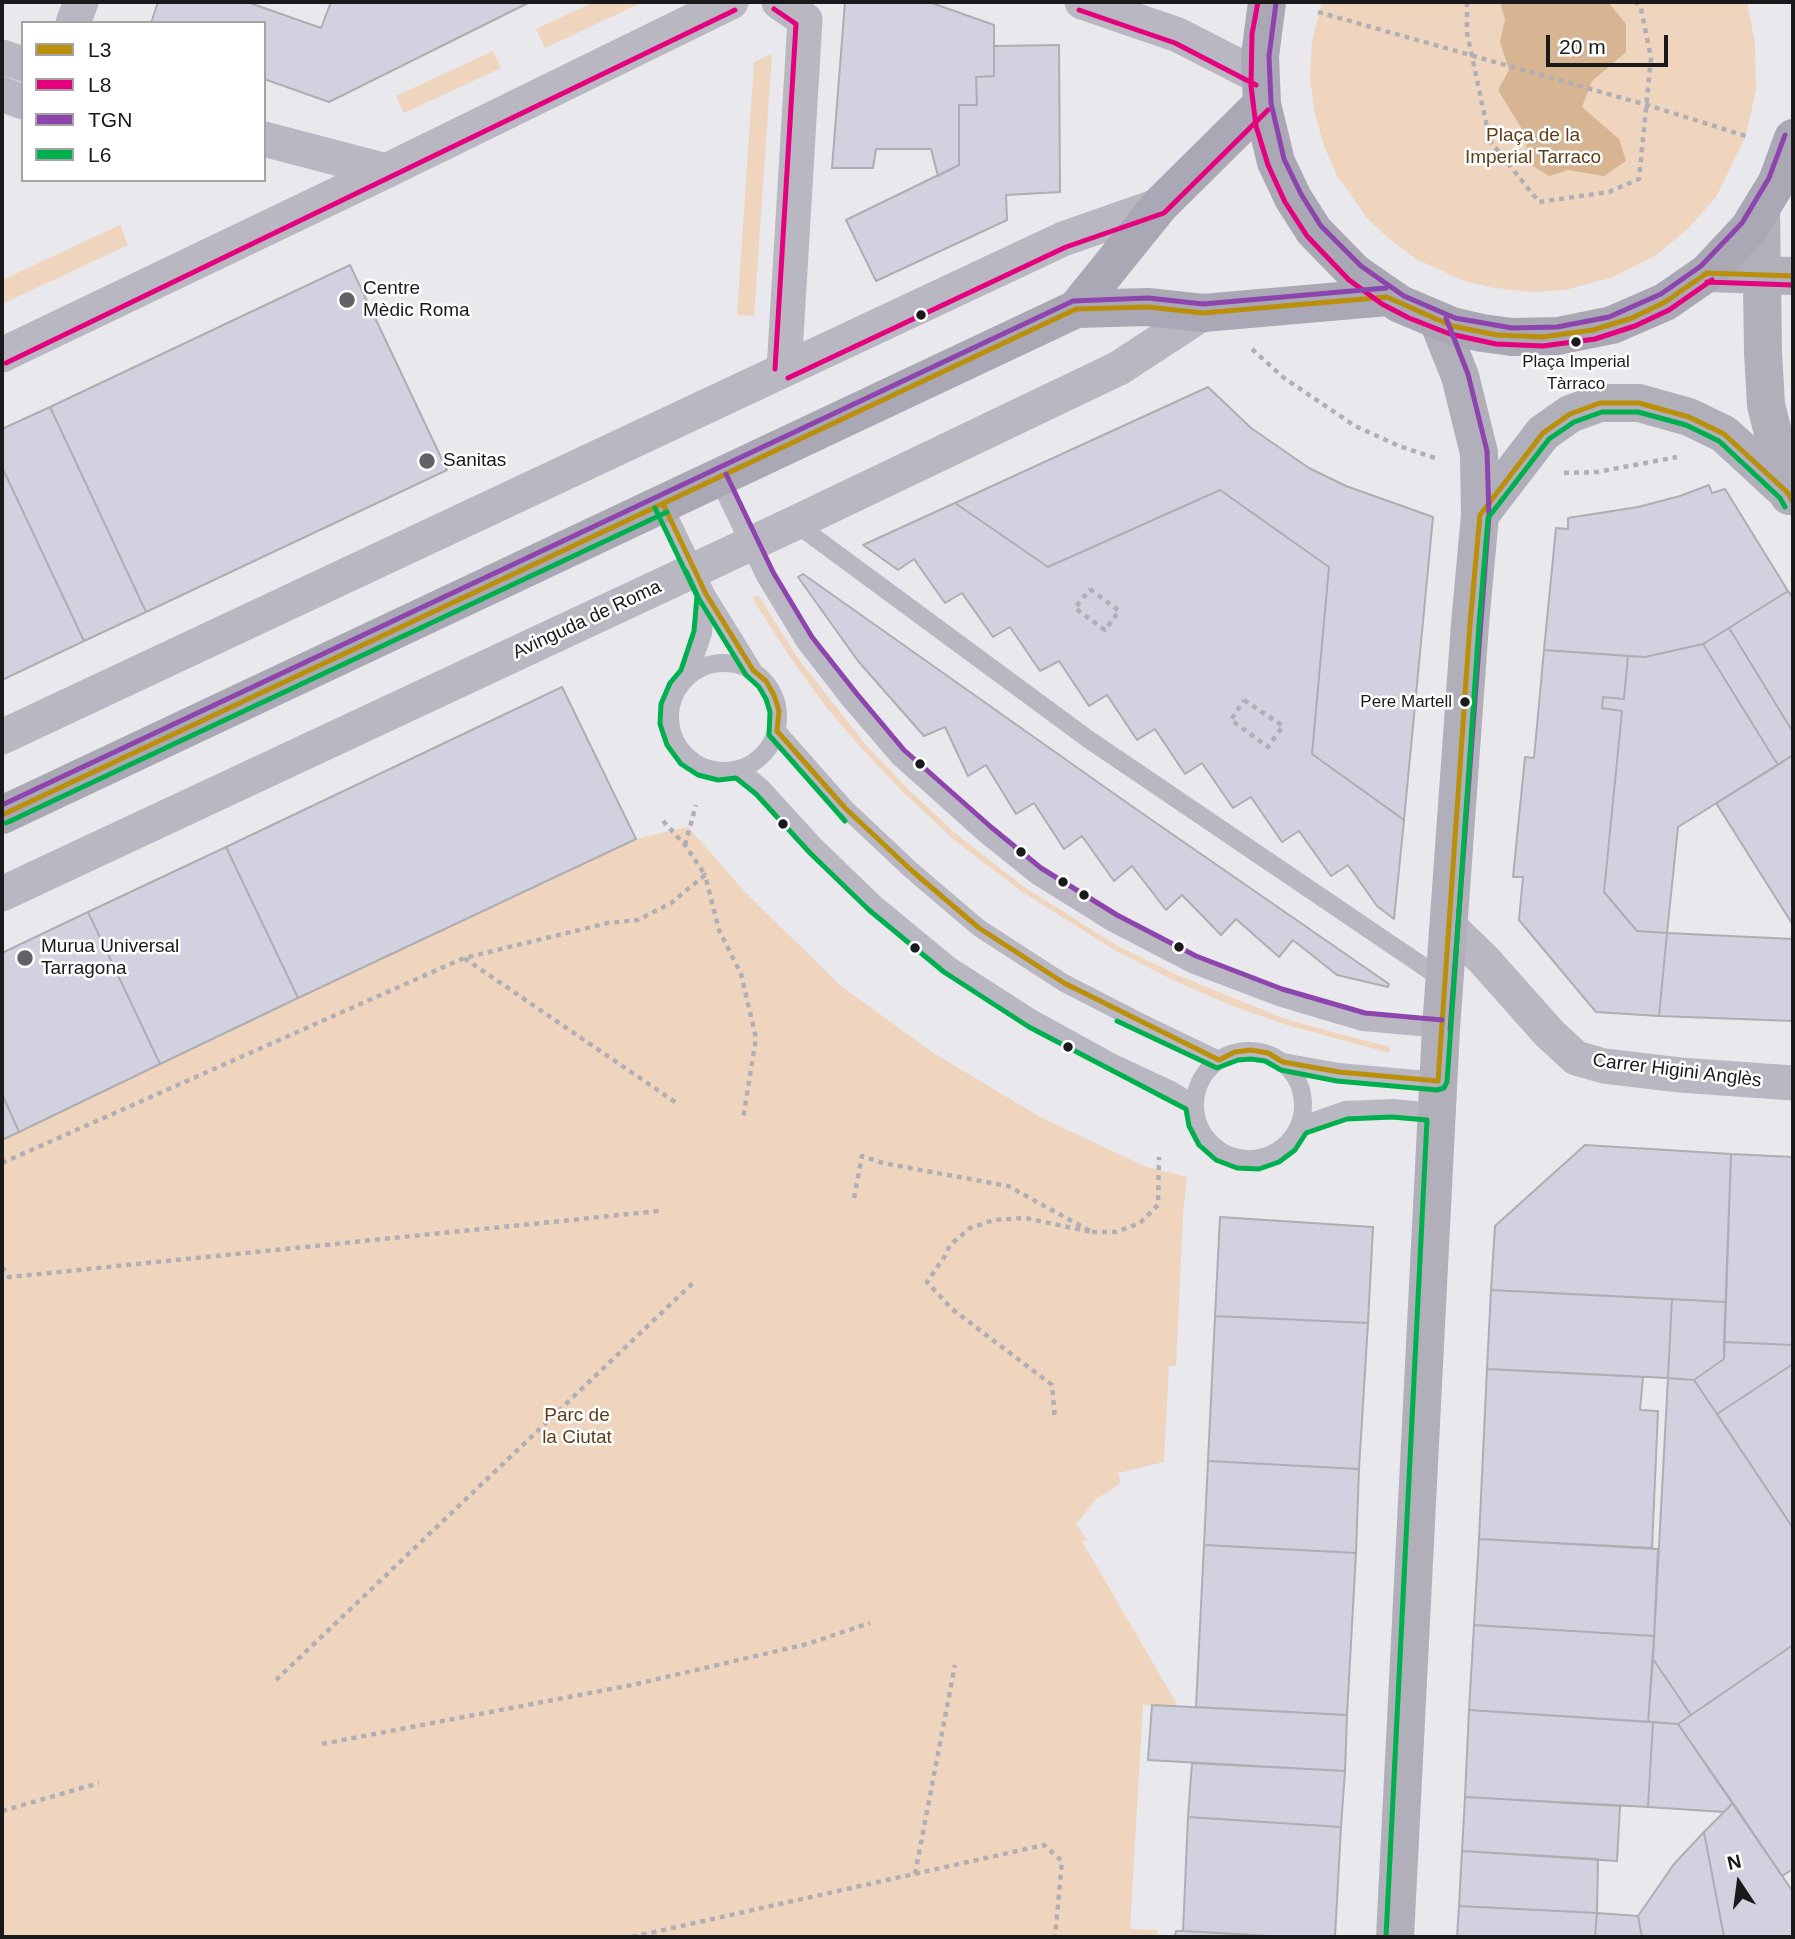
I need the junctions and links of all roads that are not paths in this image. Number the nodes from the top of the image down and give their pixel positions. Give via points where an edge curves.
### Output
1 (59, 2) edge
2 (81, 2) edge
3 (731, 2) edge
4 (779, 2) edge
5 (1082, 2) edge
6 (1268, 2) edge
7 (1128, 8) edge
8 (52, 21) edge
9 (74, 21) edge
10 (2, 57) edge
11 (21, 63) edge
12 (1261, 90) junction
13 (2, 94) edge
14 (21, 101) edge
15 (1793, 138) edge
16 (266, 140) edge
17 (386, 171) junction
18 (1160, 205) junction
19 (1761, 211) junction
20 (1707, 273) junction
21 (1778, 275) edge
22 (1387, 297) junction
23 (1076, 309) junction
24 (1203, 313) junction
25 (1438, 321) junction
26 (2, 355) edge
27 (784, 370) junction
28 (718, 478) junction
29 (1790, 497) edge
30 (663, 504) junction
31 (1480, 514) junction
32 (795, 523) junction
33 (749, 544) junction
34 (700, 582) junction
35 (753, 670) junction
36 (689, 674) junction
37 (777, 731) junction
38 (2, 737) edge
39 (739, 769) junction
40 (2, 815) edge
41 (2, 894) edge
42 (1449, 926) junction
43 (1445, 981) junction
44 (1441, 1029) junction
45 (1220, 1060) junction
46 (1283, 1062) junction
47 (1793, 1083) edge
48 (1437, 1096) junction
49 (1194, 1104) junction
50 (1300, 1126) junction
51 (1395, 1937) edge

1 - 8 street
2 - 9 street
3 - 17 street
4 - 27 street via 805,20
5 - 7 street
6 - 12 main road via 1261,36
7 - 12 street via 1178,34
10 - 11 street
12 - 18 main road, Avinguda de Roma
12 - 22 main road via 1276,162 1303,214 1340,260
13 - 14 street
15 - 19 main road via 1782,172
16 - 17 street
17 - 26 street
18 - 23 main road, Avinguda de Roma
18 - 27 street, Avinguda de Roma via 1063,239
19 - 20 main road
19 - 21 street
20 - 21 street
20 - 25 main road via 1632,318 1573,334 1505,336
21 - 29 street via 1763,352 1766,405
22 - 24 main road, Avinguda de Roma
22 - 25 main road
23 - 24 main road, Avinguda de Roma via 1148,307
23 - 28 main road, Avinguda de Roma
24 - 32 street, Avinguda de Roma via 1119,368
25 - 31 street via 1460,376 1479,453
27 - 38 street, Avinguda de Roma
28 - 30 main road, Avinguda de Roma
28 - 33 lane
29 - 31 street via 1724,435 1689,417 1639,403 1600,402 1570,414 1544,433
30 - 34 lane
30 - 40 main road, Avinguda de Roma
31 - 42 street
32 - 33 street, Avinguda de Roma
32 - 43 lane via 1088,739
33 - 34 street, Avinguda de Roma
33 - 44 lane via 805,642 898,756 1037,875 1192,964 1363,1022
34 - 35 lane
34 - 36 lane via 703,633
34 - 41 street, Avinguda de Roma
35 - 36 lane via 720,662
35 - 37 lane via 774,695 779,711
36 - 39 lane via 670,704 675,742 686,757 702,767 720,772
37 - 39 lane via 770,748
37 - 45 lane via 845,808 979,928 1064,983
39 - 49 lane via 875,904 949,965 1033,1019
42 - 43 street
42 - 47 street, Carrer Higini Anglès via 1576,1058 1604,1066
43 - 44 street
44 - 48 street
45 - 46 lane via 1251,1050
45 - 49 lane via 1198,1086
46 - 48 lane
46 - 50 lane via 1302,1089
48 - 50 lane via 1392,1108 1345,1110
48 - 51 street
49 - 50 lane via 1206,1140 1238,1159 1257,1160 1275,1154 1290,1143

